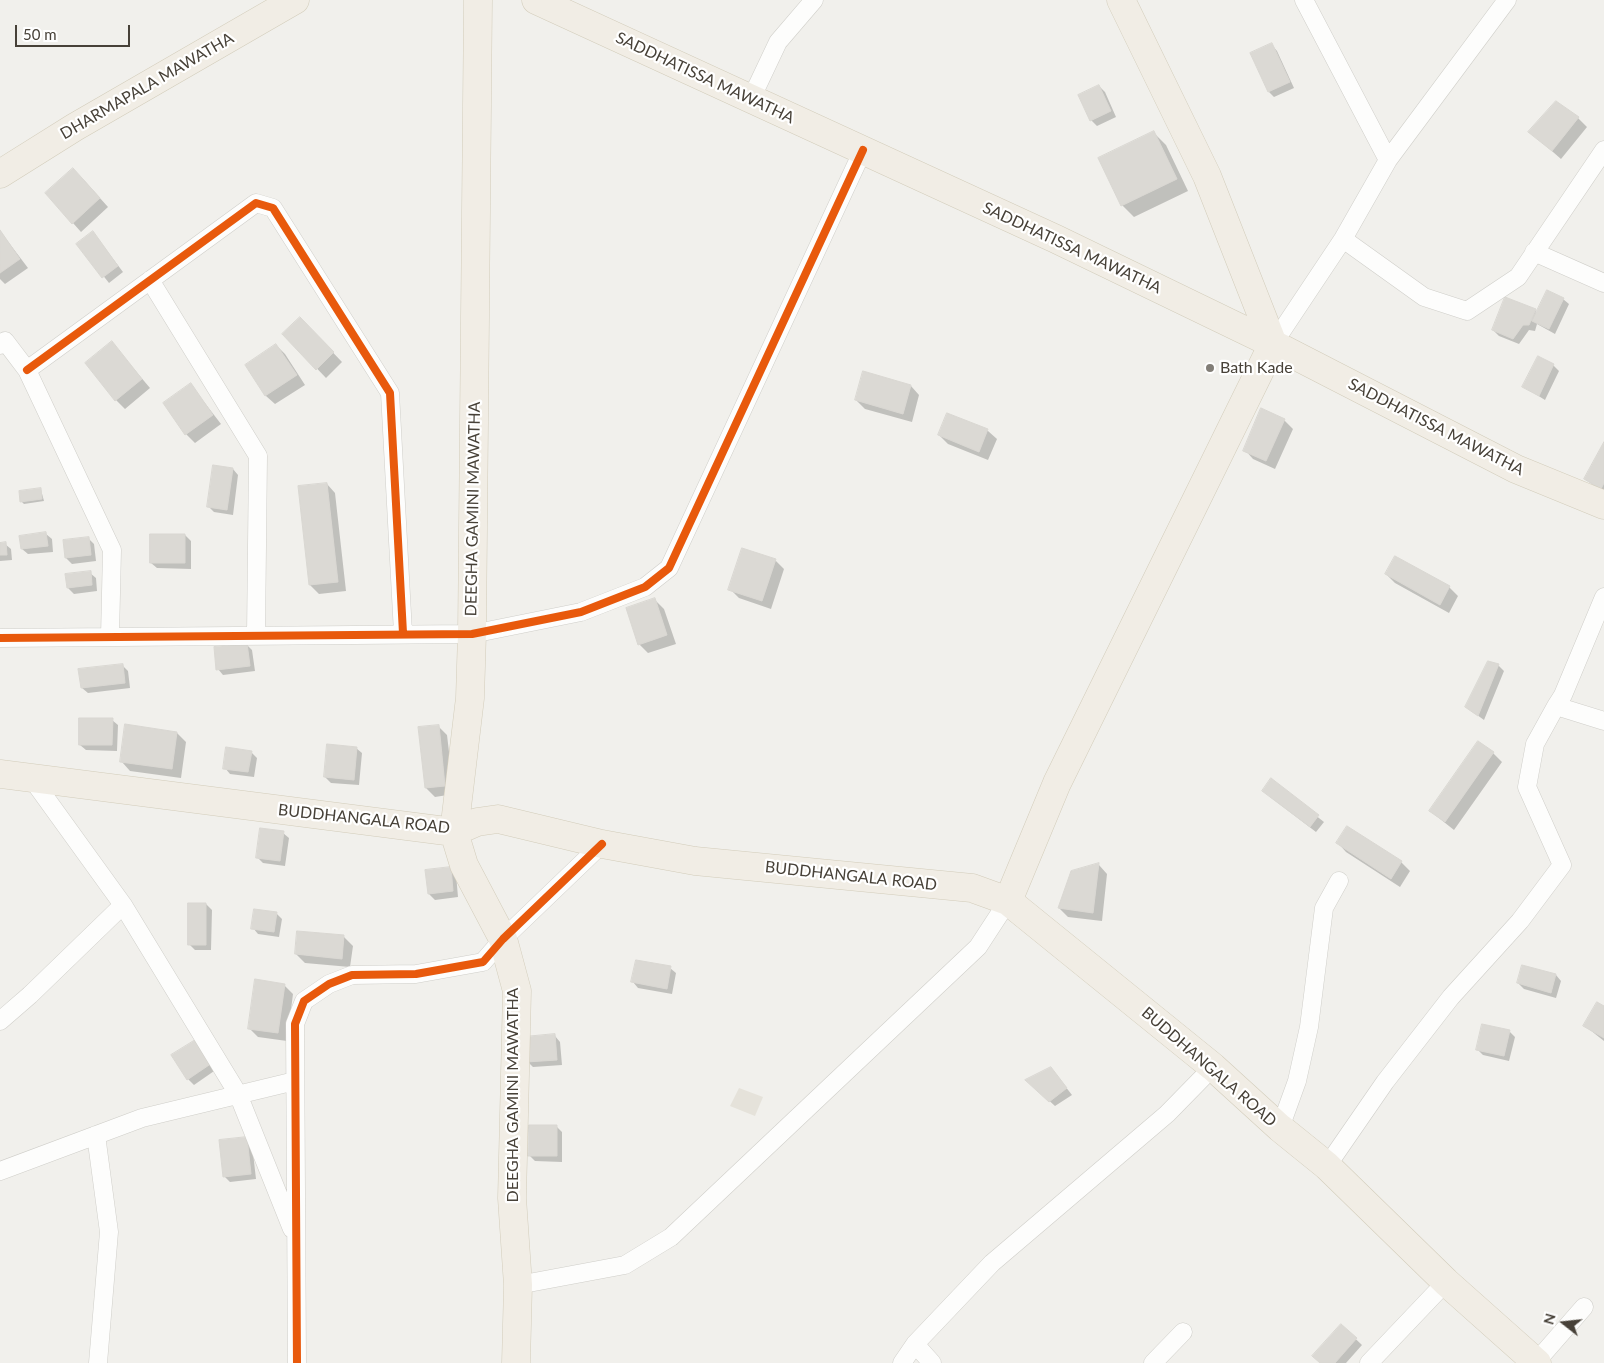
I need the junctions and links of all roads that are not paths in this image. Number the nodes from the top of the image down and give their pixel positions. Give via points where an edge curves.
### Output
1 (295, 0) edge
2 (478, 0) edge
3 (536, 0) edge
4 (814, 0) edge
5 (1121, 0) edge
6 (1304, 0) edge
7 (1502, 2) edge
8 (751, 100) junction
9 (863, 150) junction
10 (1604, 150) edge
11 (1388, 160) junction
12 (0, 174) edge
13 (1343, 239) junction
14 (1534, 252) junction
15 (150, 280) junction
16 (1604, 283) edge
17 (1273, 344) junction
18 (0, 345) edge
19 (27, 370) junction
20 (1604, 505) edge
21 (1604, 597) edge
22 (403, 633) junction
23 (256, 634) junction
24 (472, 634) junction
25 (110, 636) junction
26 (0, 638) edge
27 (1556, 706) junction
28 (1604, 721) edge
29 (0, 774) edge
30 (32, 779) junction
31 (454, 832) junction
32 (602, 844) junction
33 (1339, 881) dead end
34 (1008, 900) junction
35 (123, 905) junction
36 (503, 938) junction
37 (0, 1021) edge
38 (1213, 1067) junction
39 (295, 1081) junction
40 (238, 1094) junction
41 (1280, 1128) junction
42 (96, 1135) junction
43 (1328, 1166) junction
44 (0, 1171) edge
45 (296, 1238) junction
46 (1446, 1282) junction
47 (518, 1285) junction
48 (1584, 1307) dead end
49 (1183, 1332) dead end
50 (915, 1344) junction
51 (98, 1363) edge
52 (297, 1363) edge
53 (516, 1363) edge
54 (902, 1363) edge
55 (932, 1363) edge
56 (1153, 1363) edge
57 (1369, 1363) edge
58 (1536, 1363) edge

1 - 12 main road, DHARMAPALA MAWATHA
2 - 24 main road, DEEGHA GAMINI MAWATHA
3 - 8 main road, SADDHATISSA MAWATHA
4 - 8 street via 778,42
5 - 17 main road via 1207,176
6 - 11 street
7 - 11 street
8 - 9 main road, SADDHATISSA MAWATHA
9 - 17 main road, SADDHATISSA MAWATHA
9 - 24 street via 669,568 645,587 581,612
10 - 14 street
11 - 13 street
13 - 14 street via 1424,297 1467,311 1518,276
13 - 17 street
14 - 16 street
15 - 19 street
15 - 22 street via 256,203 273,208 390,393
15 - 23 street via 258,456
17 - 20 main road, SADDHATISSA MAWATHA via 1516,469
17 - 34 main road via 1057,784
18 - 19 street via 5,341
19 - 25 street via 112,550
21 - 27 street
22 - 23 street
22 - 24 street
23 - 25 street
24 - 31 main road, DEEGHA GAMINI MAWATHA via 470,698
25 - 26 street
27 - 28 street
27 - 43 street via 1534,744 1527,787 1562,865 1520,921 1445,1005 1385,1082
29 - 30 main road, BUDDHANGALA ROAD
30 - 31 main road, BUDDHANGALA ROAD
30 - 35 street
31 - 32 main road, BUDDHANGALA ROAD via 476,822 498,819
31 - 36 main road, DEEGHA GAMINI MAWATHA via 464,865
32 - 34 main road, BUDDHANGALA ROAD via 696,861 972,888
32 - 36 street
33 - 41 street via 1324,908 1309,1027 1297,1081
34 - 38 main road, BUDDHANGALA ROAD
34 - 47 street via 978,948 671,1237 625,1265
35 - 37 street
35 - 40 street
36 - 39 street via 483,962 416,974 352,976 323,988 304,1001 295,1024
36 - 47 main road, DEEGHA GAMINI MAWATHA via 517,992 512,1198
38 - 41 main road, BUDDHANGALA ROAD
38 - 50 street via 1167,1114 992,1263
39 - 40 street
39 - 45 street
40 - 42 street via 142,1118
40 - 45 street
41 - 43 main road, BUDDHANGALA ROAD
42 - 44 street
42 - 51 street via 109,1232
43 - 46 main road, BUDDHANGALA ROAD
45 - 52 street
46 - 57 street
46 - 58 main road, BUDDHANGALA ROAD
47 - 53 main road, DEEGHA GAMINI MAWATHA
48 - 58 street
49 - 56 street
50 - 54 street
50 - 55 street

